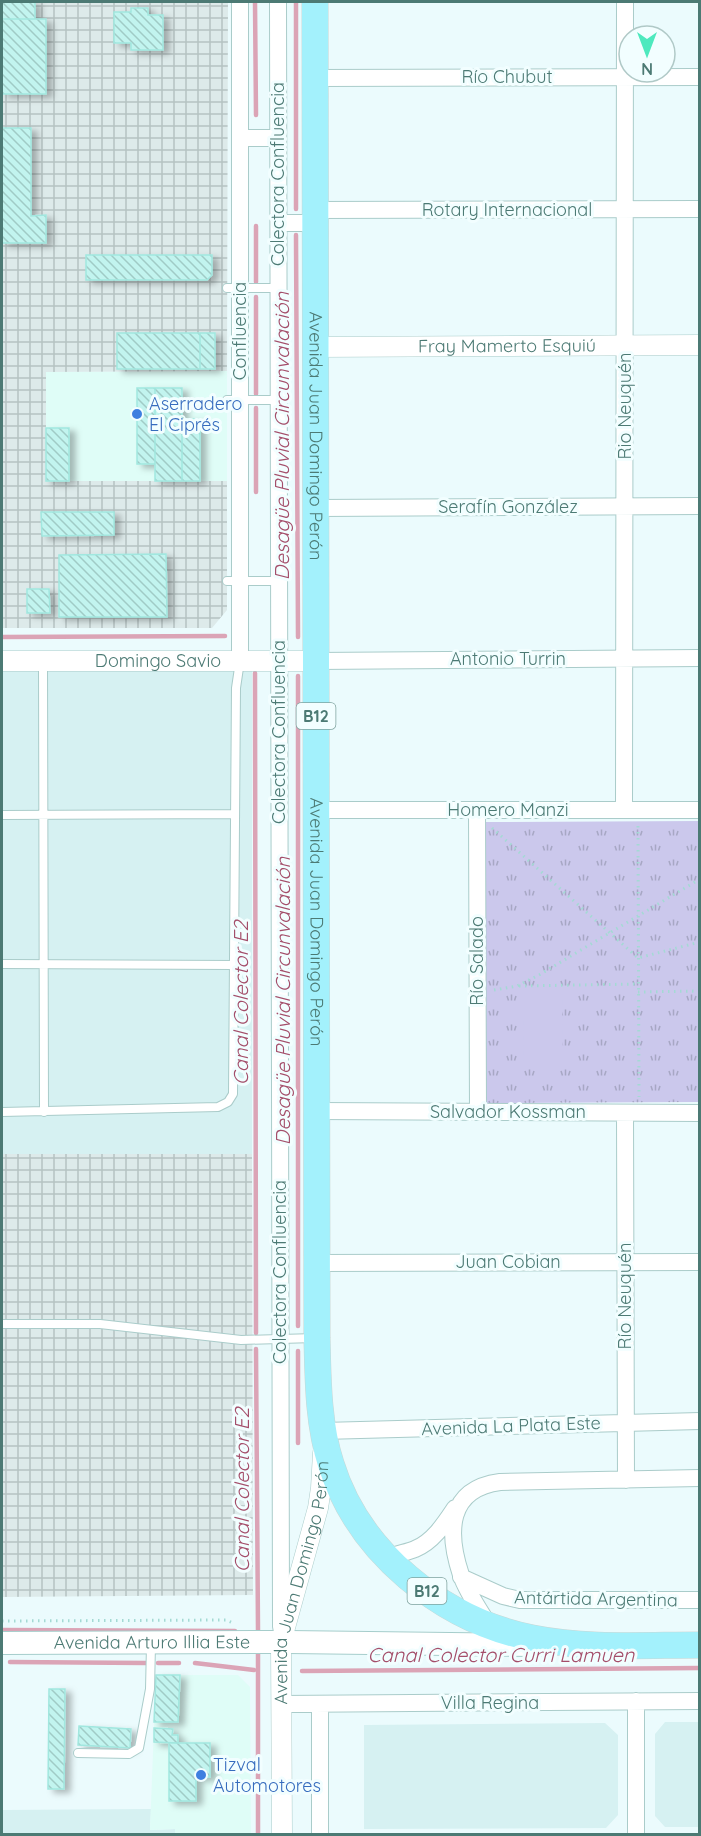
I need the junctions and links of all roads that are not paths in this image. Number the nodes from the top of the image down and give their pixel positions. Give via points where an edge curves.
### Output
1 (240, 2) edge
2 (278, 2) edge
3 (315, 2) edge
4 (625, 2) edge
5 (625, 24) edge
6 (617, 77) edge
7 (677, 77) edge
8 (699, 77) edge
9 (315, 78) junction
10 (625, 84) edge
11 (240, 138) junction
12 (278, 138) junction
13 (625, 209) junction
14 (699, 209) edge
15 (315, 217) junction
16 (279, 223) junction
17 (234, 288) junction
18 (279, 288) junction
19 (625, 345) junction
20 (699, 345) edge
21 (315, 346) junction
22 (234, 400) junction
23 (279, 400) junction
24 (625, 506) junction
25 (699, 506) edge
26 (316, 508) junction
27 (234, 581) junction
28 (279, 581) junction
29 (624, 658) junction
30 (699, 658) edge
31 (2, 661) edge
32 (43, 661) junction
33 (240, 661) junction
34 (279, 661) junction
35 (316, 661) junction
36 (316, 810) junction
37 (477, 810) junction
38 (624, 810) junction
39 (699, 810) edge
40 (235, 814) junction
41 (2, 815) edge
42 (43, 815) junction
43 (2, 964) edge
44 (44, 964) junction
45 (235, 965) junction
46 (317, 1111) junction
47 (2, 1112) edge
48 (44, 1112) junction
49 (478, 1112) junction
50 (625, 1113) junction
51 (699, 1113) edge
52 (625, 1262) junction
53 (699, 1262) edge
54 (317, 1263) junction
55 (2, 1324) edge
56 (317, 1338) junction
57 (280, 1339) junction
58 (699, 1421) edge
59 (625, 1422) junction
60 (323, 1431) junction
61 (699, 1478) edge
62 (626, 1480) junction
63 (458, 1505) junction
64 (388, 1558) junction
65 (461, 1577) junction
66 (699, 1600) edge
67 (488, 1624) junction
68 (281, 1642) junction
69 (2, 1643) edge
70 (151, 1643) junction
71 (699, 1645) edge
72 (611, 1646) junction
73 (636, 1701) junction
74 (699, 1701) edge
75 (281, 1704) junction
76 (320, 1704) junction
77 (78, 1753) dead end
78 (282, 1834) edge
79 (320, 1834) edge
80 (636, 1834) edge

1 - 11 street, Confluencia
2 - 12 street, Colectora Confluencia
3 - 9 main road, Avenida Juan Domingo Perón / B12
4 - 5 street, Rio Neuquén
6 - 9 street, Río Chubut
7 - 8 street, Río Chubut
9 - 15 main road, Avenida Juan Domingo Perón / B12
10 - 13 street, Rio Neuquén
11 - 12 street
11 - 17 street, Confluencia via 234,173
12 - 16 street, Colectora Confluencia
13 - 14 street, Rotary Internacional
13 - 15 street, Rotary Internacional
13 - 19 street, Rio Neuquén
15 - 16 street, Rotary Internacional
15 - 21 main road, Avenida Juan Domingo Perón / B12
16 - 18 street, Colectora Confluencia
17 - 18 lane
17 - 22 street, Confluencia
18 - 23 street, Colectora Confluencia
19 - 20 street, Fray Mamerto Esquiú
19 - 21 street, Fray Mamerto Esquiú
19 - 24 street, Rio Neuquén
21 - 26 main road, Avenida Juan Domingo Perón / B12
22 - 23 lane
22 - 27 street, Confluencia
23 - 28 street, Colectora Confluencia
24 - 25 street, Serafín González
24 - 26 street, Serafín González
24 - 29 street, Rio Neuquén
26 - 35 main road, Avenida Juan Domingo Perón / B12
27 - 28 lane
27 - 33 street, Confluencia
28 - 34 street, Colectora Confluencia
29 - 30 street, Antonio Turrin
29 - 35 street, Antonio Turrin
29 - 38 street, Rio Neuquén
31 - 32 street, Domingo Savio
32 - 33 street, Domingo Savio
32 - 42 lane
33 - 34 street, Domingo Savio
33 - 40 lane via 236,688
34 - 35 street, Domingo Savio
34 - 57 street, Colectora Confluencia
35 - 36 main road, Avenida Juan Domingo Perón / B12
36 - 37 street, Homero Manzi
36 - 46 main road, Avenida Juan Domingo Perón / B12
37 - 38 street, Homero Manzi
37 - 49 street, Río Salado
38 - 39 street, Homero Manzi
40 - 42 lane
40 - 45 lane
41 - 42 lane
42 - 44 lane
43 - 44 lane
44 - 45 lane
44 - 48 lane
45 - 48 lane via 235,1085 228,1102 212,1107
46 - 49 street, Salvador Kossman
46 - 54 main road, Avenida Juan Domingo Perón / B12
47 - 48 lane
49 - 50 street, Salvador Kossman
50 - 51 street, Salvador Kossman
50 - 52 street, Río Neuquén
52 - 53 street, Juan Cobian
52 - 54 street, Juan Cobian
52 - 59 street, Río Neuquén
54 - 56 main road, Avenida Juan Domingo Perón / B12
55 - 57 lane via 100,1324 235,1340
56 - 57 lane
56 - 60 main road, Avenida Juan Domingo Perón / B12
57 - 68 street, Colectora Confluencia
58 - 59 street, Avenida La Plata Este
59 - 60 street, Avenida La Plata Este
59 - 62 street, Río Neuquén
60 - 64 main road, B12 via 346,1500
60 - 68 street, Avenida Juan Domingo Perón / B12 via 318,1508
61 - 62 street
62 - 63 street via 500,1482 474,1489
63 - 64 street via 430,1540
63 - 65 street via 454,1536
64 - 67 main road, B12 via 446,1604
65 - 66 street, Antártida Argentina via 493,1593 520,1600
65 - 67 street
67 - 72 main road, B12 via 540,1639
68 - 70 main road, Avenida Arturo Illia Este
68 - 72 main road, Avenida Arturo Illia Este
68 - 75 street, Avenida Juan Domingo Perón
69 - 70 main road, Avenida Arturo Illia Este
70 - 77 lane via 150,1689 139,1748 129,1754
71 - 72 main road, Avenida Arturo Illia Este
73 - 74 street, Villa Regina
73 - 76 street, Villa Regina
73 - 80 street
75 - 76 street, Villa Regina
75 - 78 street, Avenida Juan Domingo Perón
76 - 79 street

